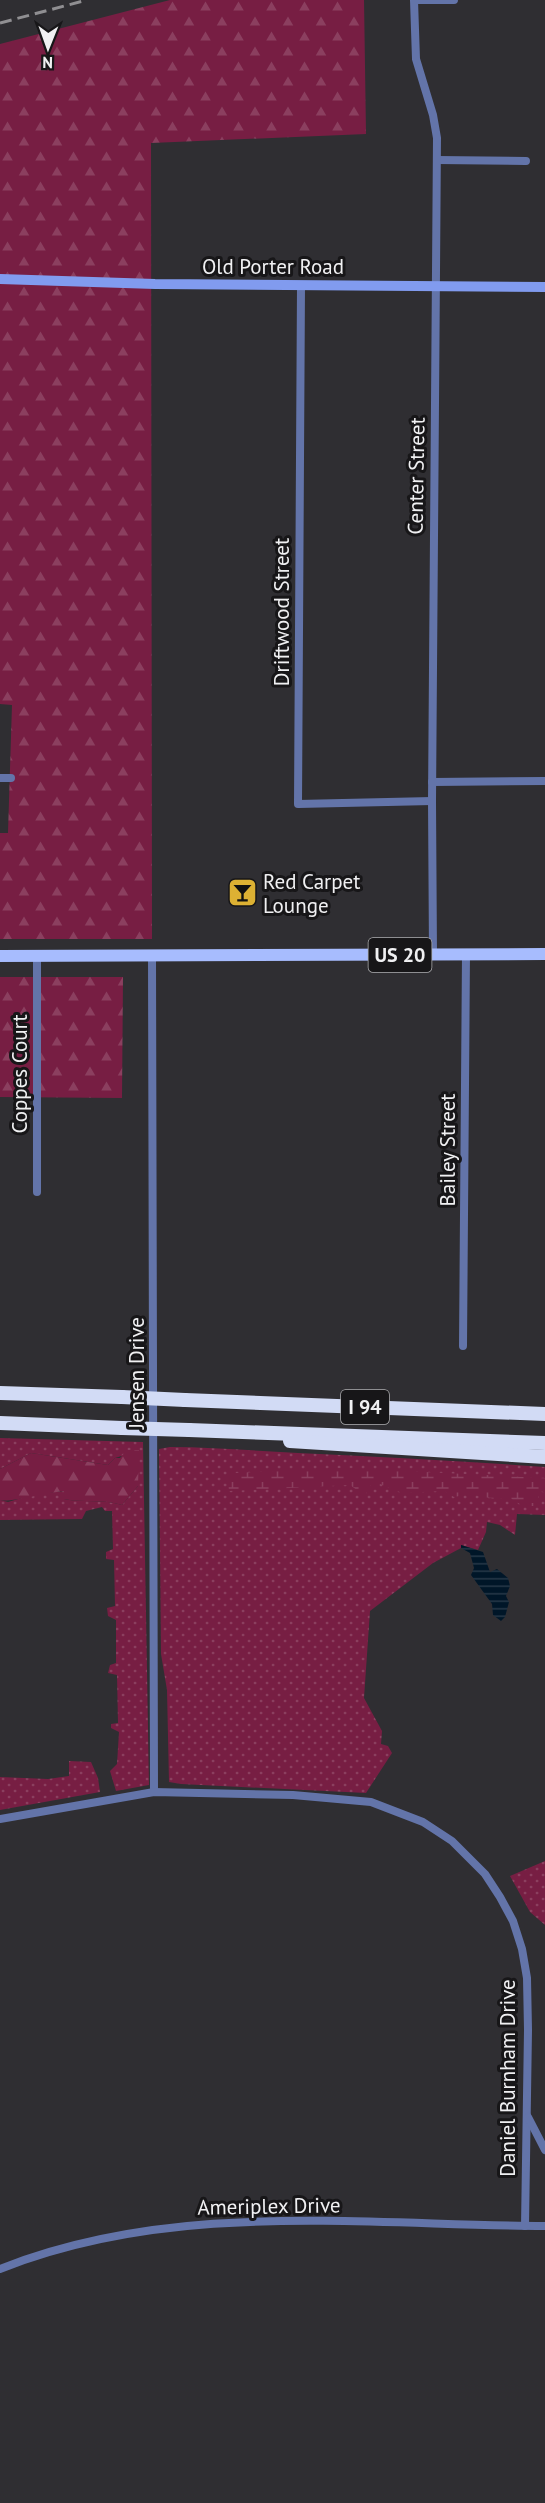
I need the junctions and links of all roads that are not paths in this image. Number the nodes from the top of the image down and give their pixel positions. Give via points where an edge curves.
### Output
1 (414, 0) edge
2 (454, 0) edge
3 (437, 160) junction
4 (526, 161) dead end
5 (0, 279) edge
6 (301, 286) junction
7 (436, 286) junction
8 (545, 286) edge
9 (0, 778) edge
10 (11, 778) dead end
11 (545, 781) edge
12 (432, 782) junction
13 (432, 801) junction
14 (466, 954) junction
15 (545, 954) edge
16 (152, 955) junction
17 (434, 955) junction
18 (0, 956) edge
19 (38, 956) junction
20 (37, 1192) dead end
21 (463, 1346) dead end
22 (0, 1393) edge
23 (542, 1414) edge
24 (0, 1423) edge
25 (213, 1430) junction
26 (545, 1443) edge
27 (545, 1457) edge
28 (154, 1792) junction
29 (0, 1819) edge
30 (527, 2114) junction
31 (545, 2150) edge
32 (525, 2226) junction
33 (545, 2226) edge
34 (0, 2269) edge

1 - 2 street
1 - 3 street, Center Street via 416,59 433,115
3 - 4 street
3 - 7 street, Center Street
5 - 6 street, Old Porter Road
6 - 7 street, Old Porter Road
6 - 13 street, Driftwood Street via 298,804
7 - 8 street, Old Porter Road
7 - 12 street, Center Street
9 - 10 street
11 - 12 street
12 - 13 street, Center Street
13 - 17 street, Center Street
14 - 15 main road, US 20
14 - 17 main road, US 20
14 - 21 street, Bailey Street
16 - 17 main road, US 20
16 - 19 main road, US 20
16 - 28 street, Jensen Drive
18 - 19 main road, US 20
19 - 20 street, Coppes Court
22 - 23 highway, I 94, bridge
24 - 25 highway, I 94, bridge
25 - 26 highway, I 94
25 - 27 highway via 307,1443
28 - 29 street, Daniel Burnham Drive
28 - 30 street, Daniel Burnham Drive via 304,1795 371,1802 423,1822 452,1841 485,1874 500,1897 522,1949 528,2005
30 - 31 street
30 - 32 street, Daniel Burnham Drive
32 - 33 street, Ameriplex Drive
32 - 34 street, Ameriplex Drive via 246,2220 161,2228 37,2254

